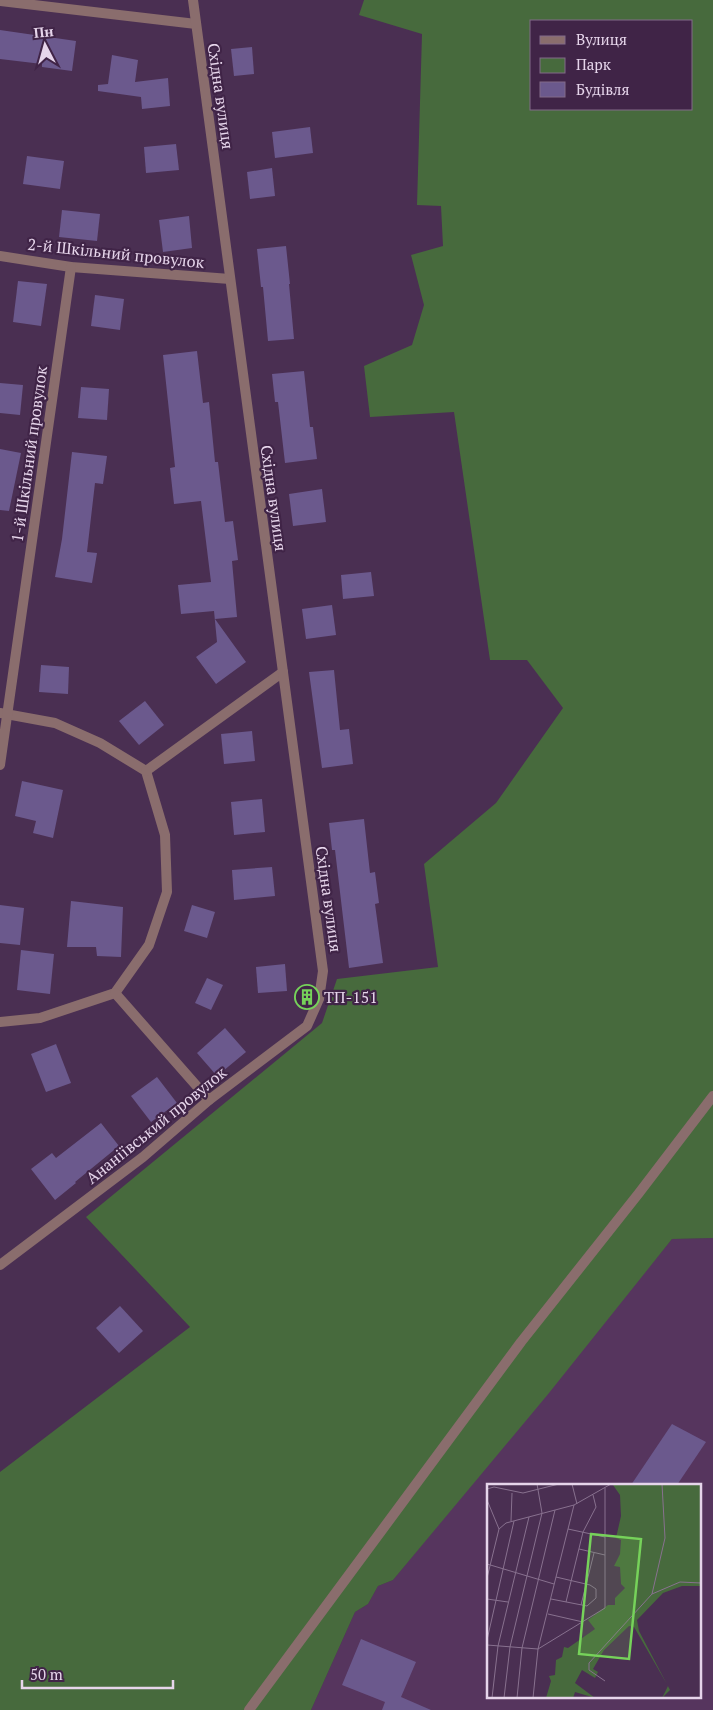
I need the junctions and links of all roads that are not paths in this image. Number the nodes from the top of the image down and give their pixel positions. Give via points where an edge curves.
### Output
1 (193, 0) edge
2 (0, 1) edge
3 (196, 24) junction
4 (0, 256) edge
5 (71, 267) junction
6 (230, 279) junction
7 (283, 672) junction
8 (4, 713) edge
9 (0, 765) edge
10 (146, 771) junction
11 (115, 993) junction
12 (320, 999) joint
13 (0, 1022) edge
14 (713, 1096) edge
15 (209, 1100) junction
16 (5, 1257) edge
17 (0, 1265) edge
18 (249, 1710) edge

1 - 3 street, Східна вулиця
2 - 3 street
3 - 6 street, Східна вулиця
4 - 5 street, 2-й Шкільний провулок
5 - 6 street, 2-й Шкільний провулок
5 - 8 street, 1-й Шкільний провулок
6 - 7 street, Східна вулиця
7 - 10 street
7 - 12 street, Східна вулиця via 323,971
8 - 9 street, 1-й Шкільний провулок
8 - 10 street via 55,723 100,743
10 - 11 street via 165,835 167,892 149,945
11 - 13 street via 40,1018
11 - 15 street
12 - 15 street, Ананіївський провулок via 307,1026
14 - 18 street via 522,1342
15 - 16 street, Ананіївський провулок via 143,1157
16 - 17 street, Ананіївський провулок

